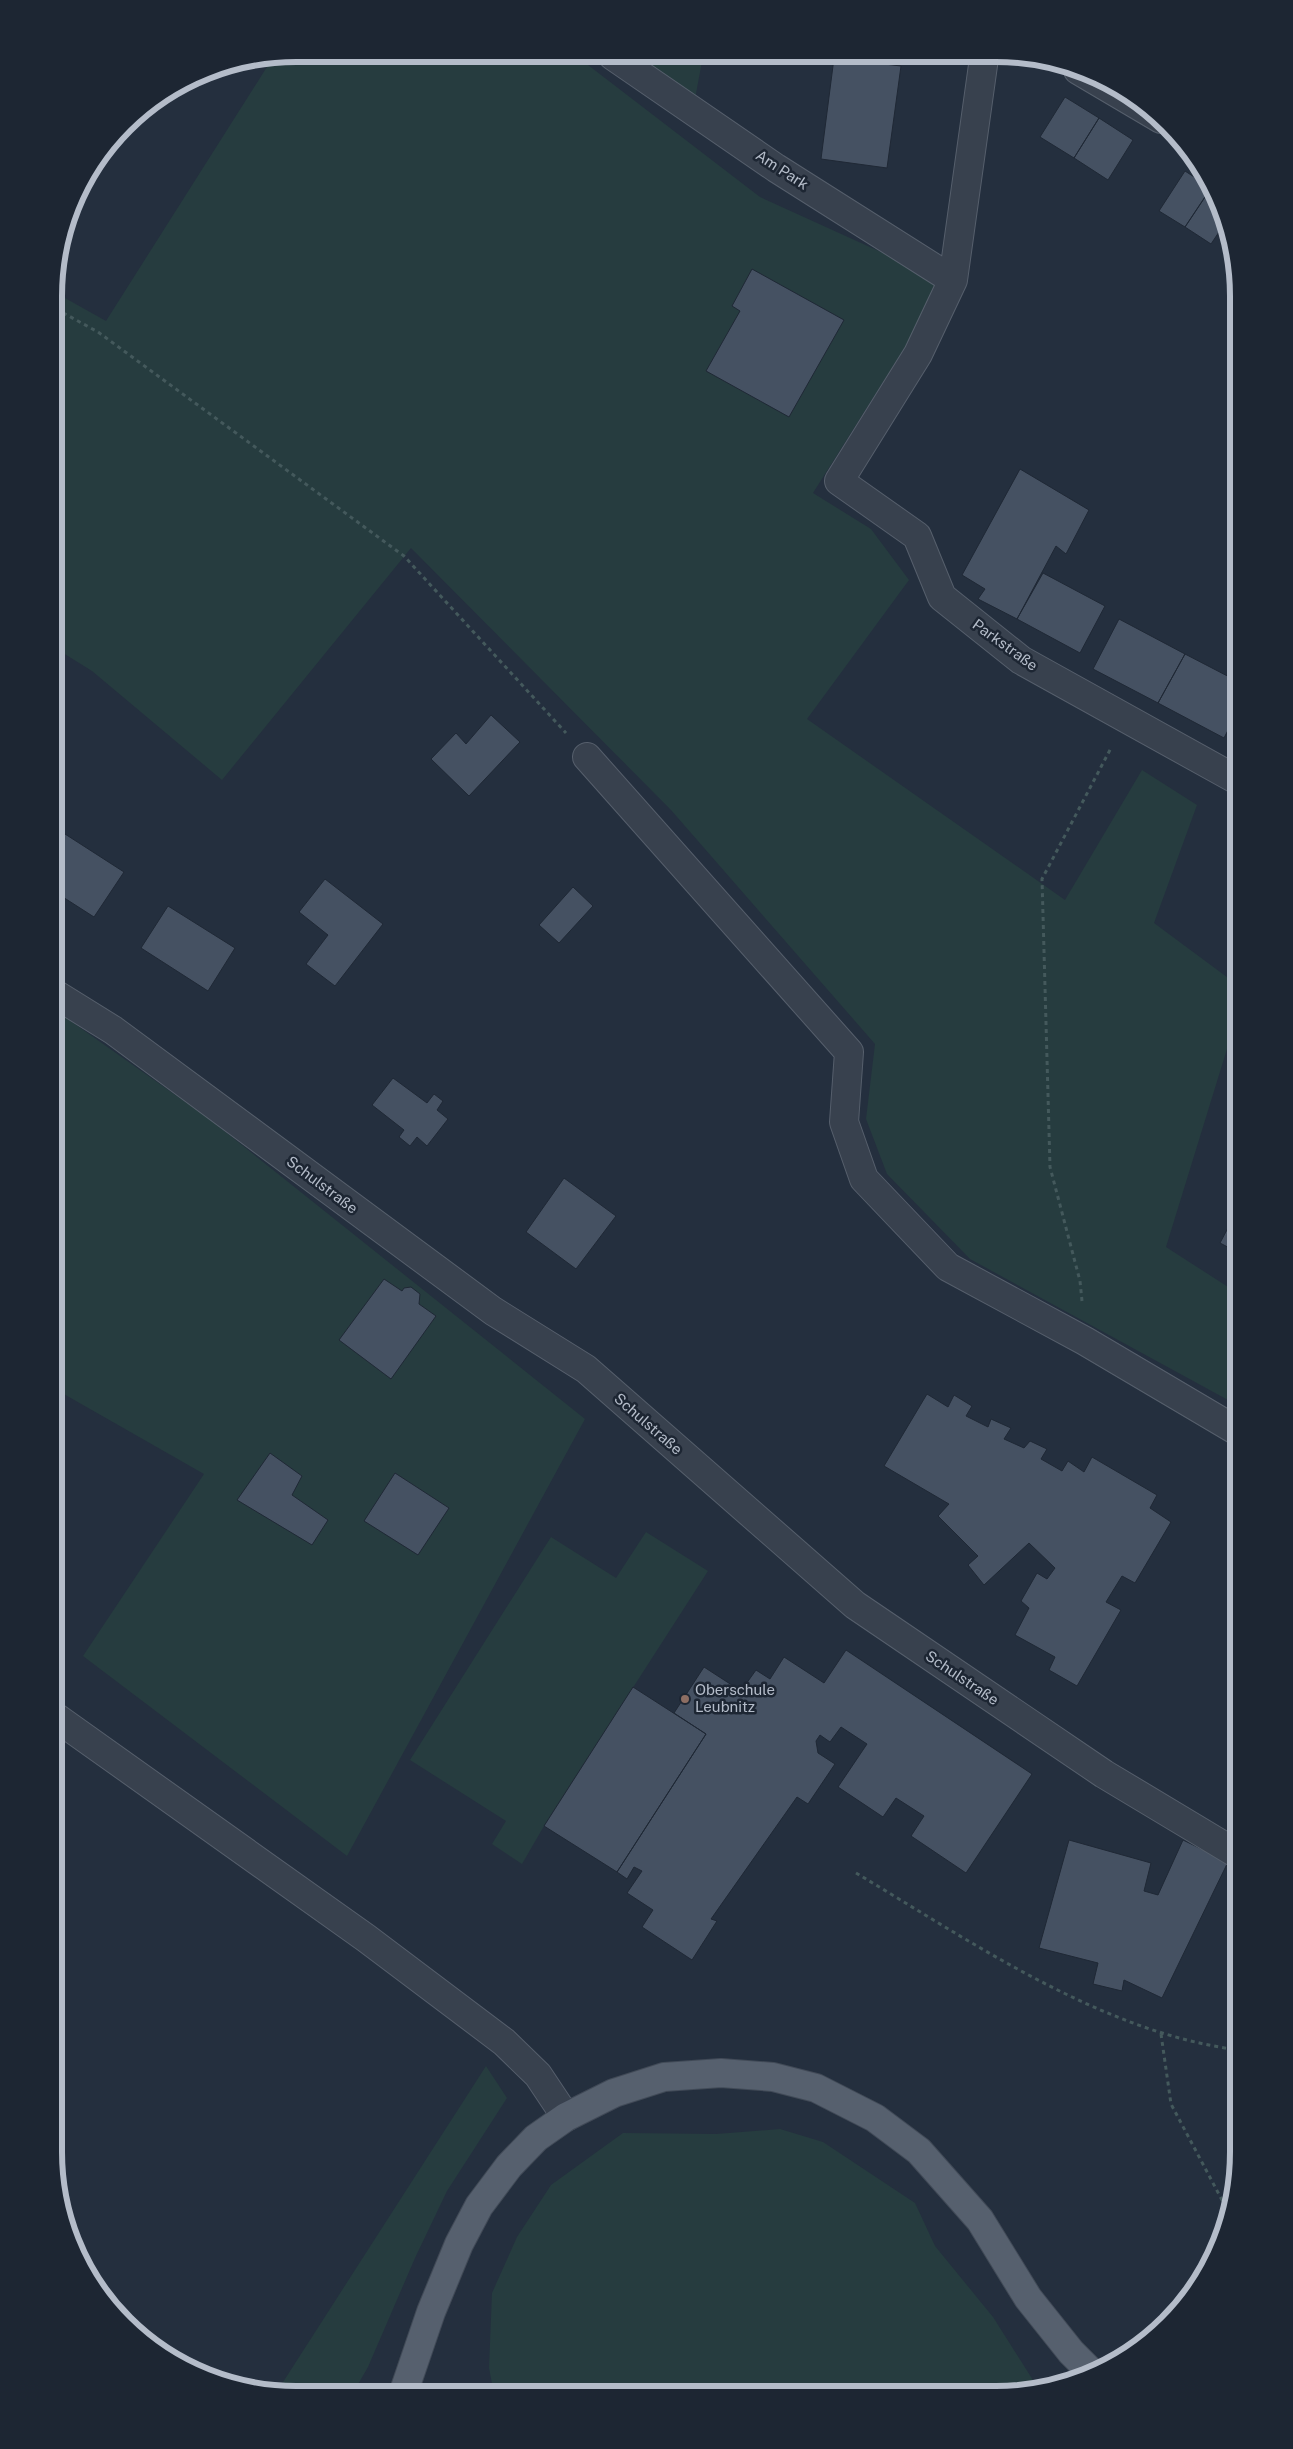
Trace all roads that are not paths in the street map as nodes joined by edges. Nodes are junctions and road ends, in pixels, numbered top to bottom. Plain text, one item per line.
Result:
1 (622, 62) edge
2 (983, 62) edge
3 (953, 280) junction
4 (587, 757) road end
5 (1230, 775) edge
6 (62, 998) edge
7 (1230, 1427) edge
8 (62, 1722) edge
9 (1230, 1850) edge
10 (566, 2117) junction
11 (1087, 2369) edge
12 (410, 2386) edge

1 - 3 street, Am Park
2 - 3 street
3 - 5 street, Parkstraße
4 - 7 street
6 - 9 street, Schulstraße
8 - 10 street
10 - 11 main road
10 - 12 main road

